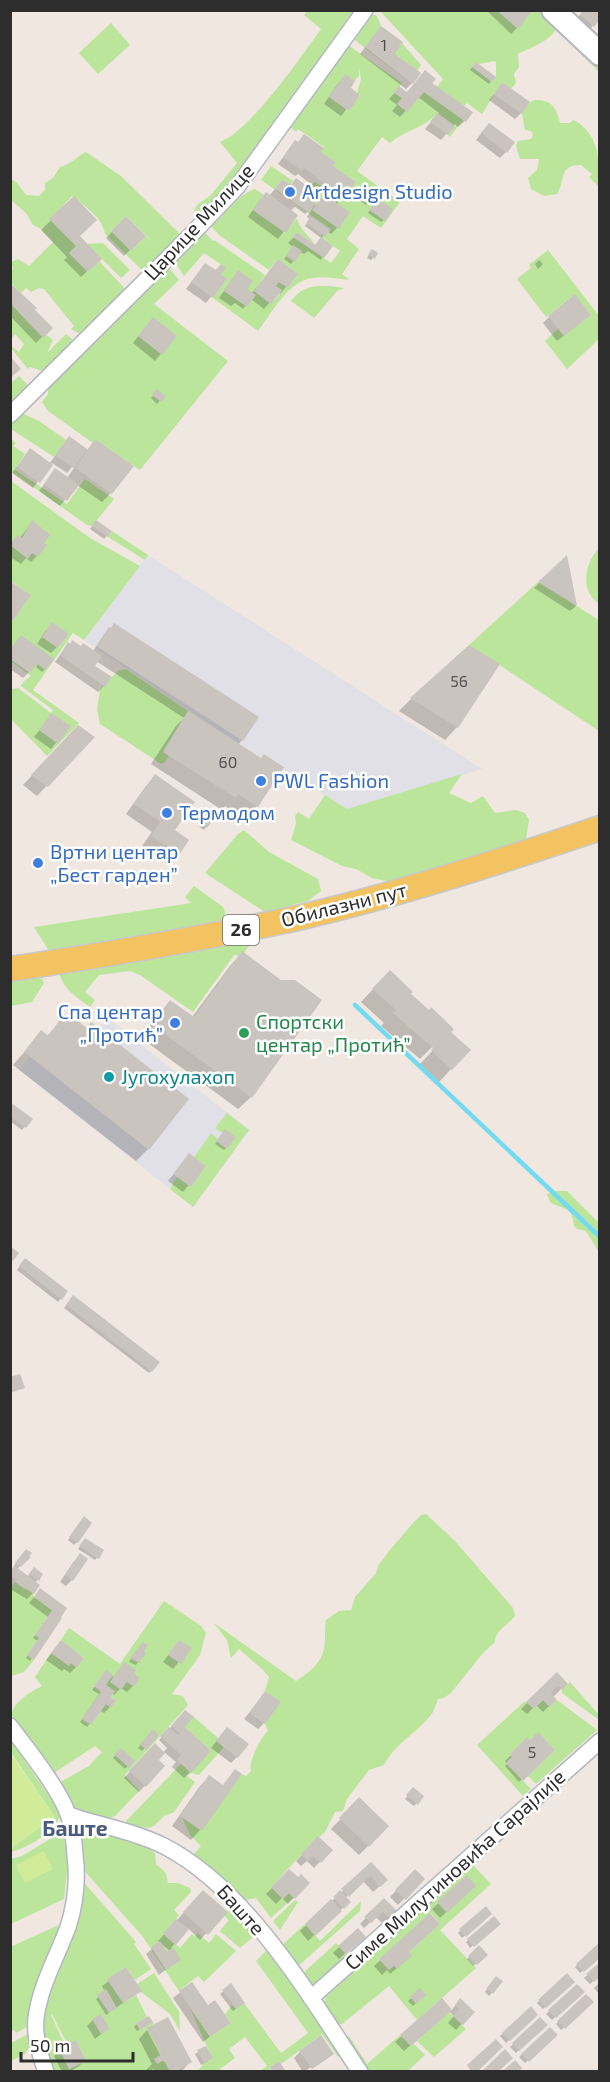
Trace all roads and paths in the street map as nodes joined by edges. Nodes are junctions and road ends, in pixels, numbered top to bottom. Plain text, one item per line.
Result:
1 (365, 10) edge
2 (553, 10) edge
3 (600, 54) edge
4 (10, 415) edge
5 (600, 828) edge
6 (10, 969) edge
7 (10, 1726) edge
8 (600, 1742) edge
9 (69, 1815) junction
10 (311, 1998) junction
11 (46, 2072) edge
12 (360, 2072) edge

1 - 4 street, Царице Милице
2 - 3 street
5 - 6 main road, Обилазни пут / 26
7 - 9 street
8 - 10 street, Симе Милутиновића Сарајлије
9 - 10 street, Баште
9 - 11 street
10 - 12 street, Баште

